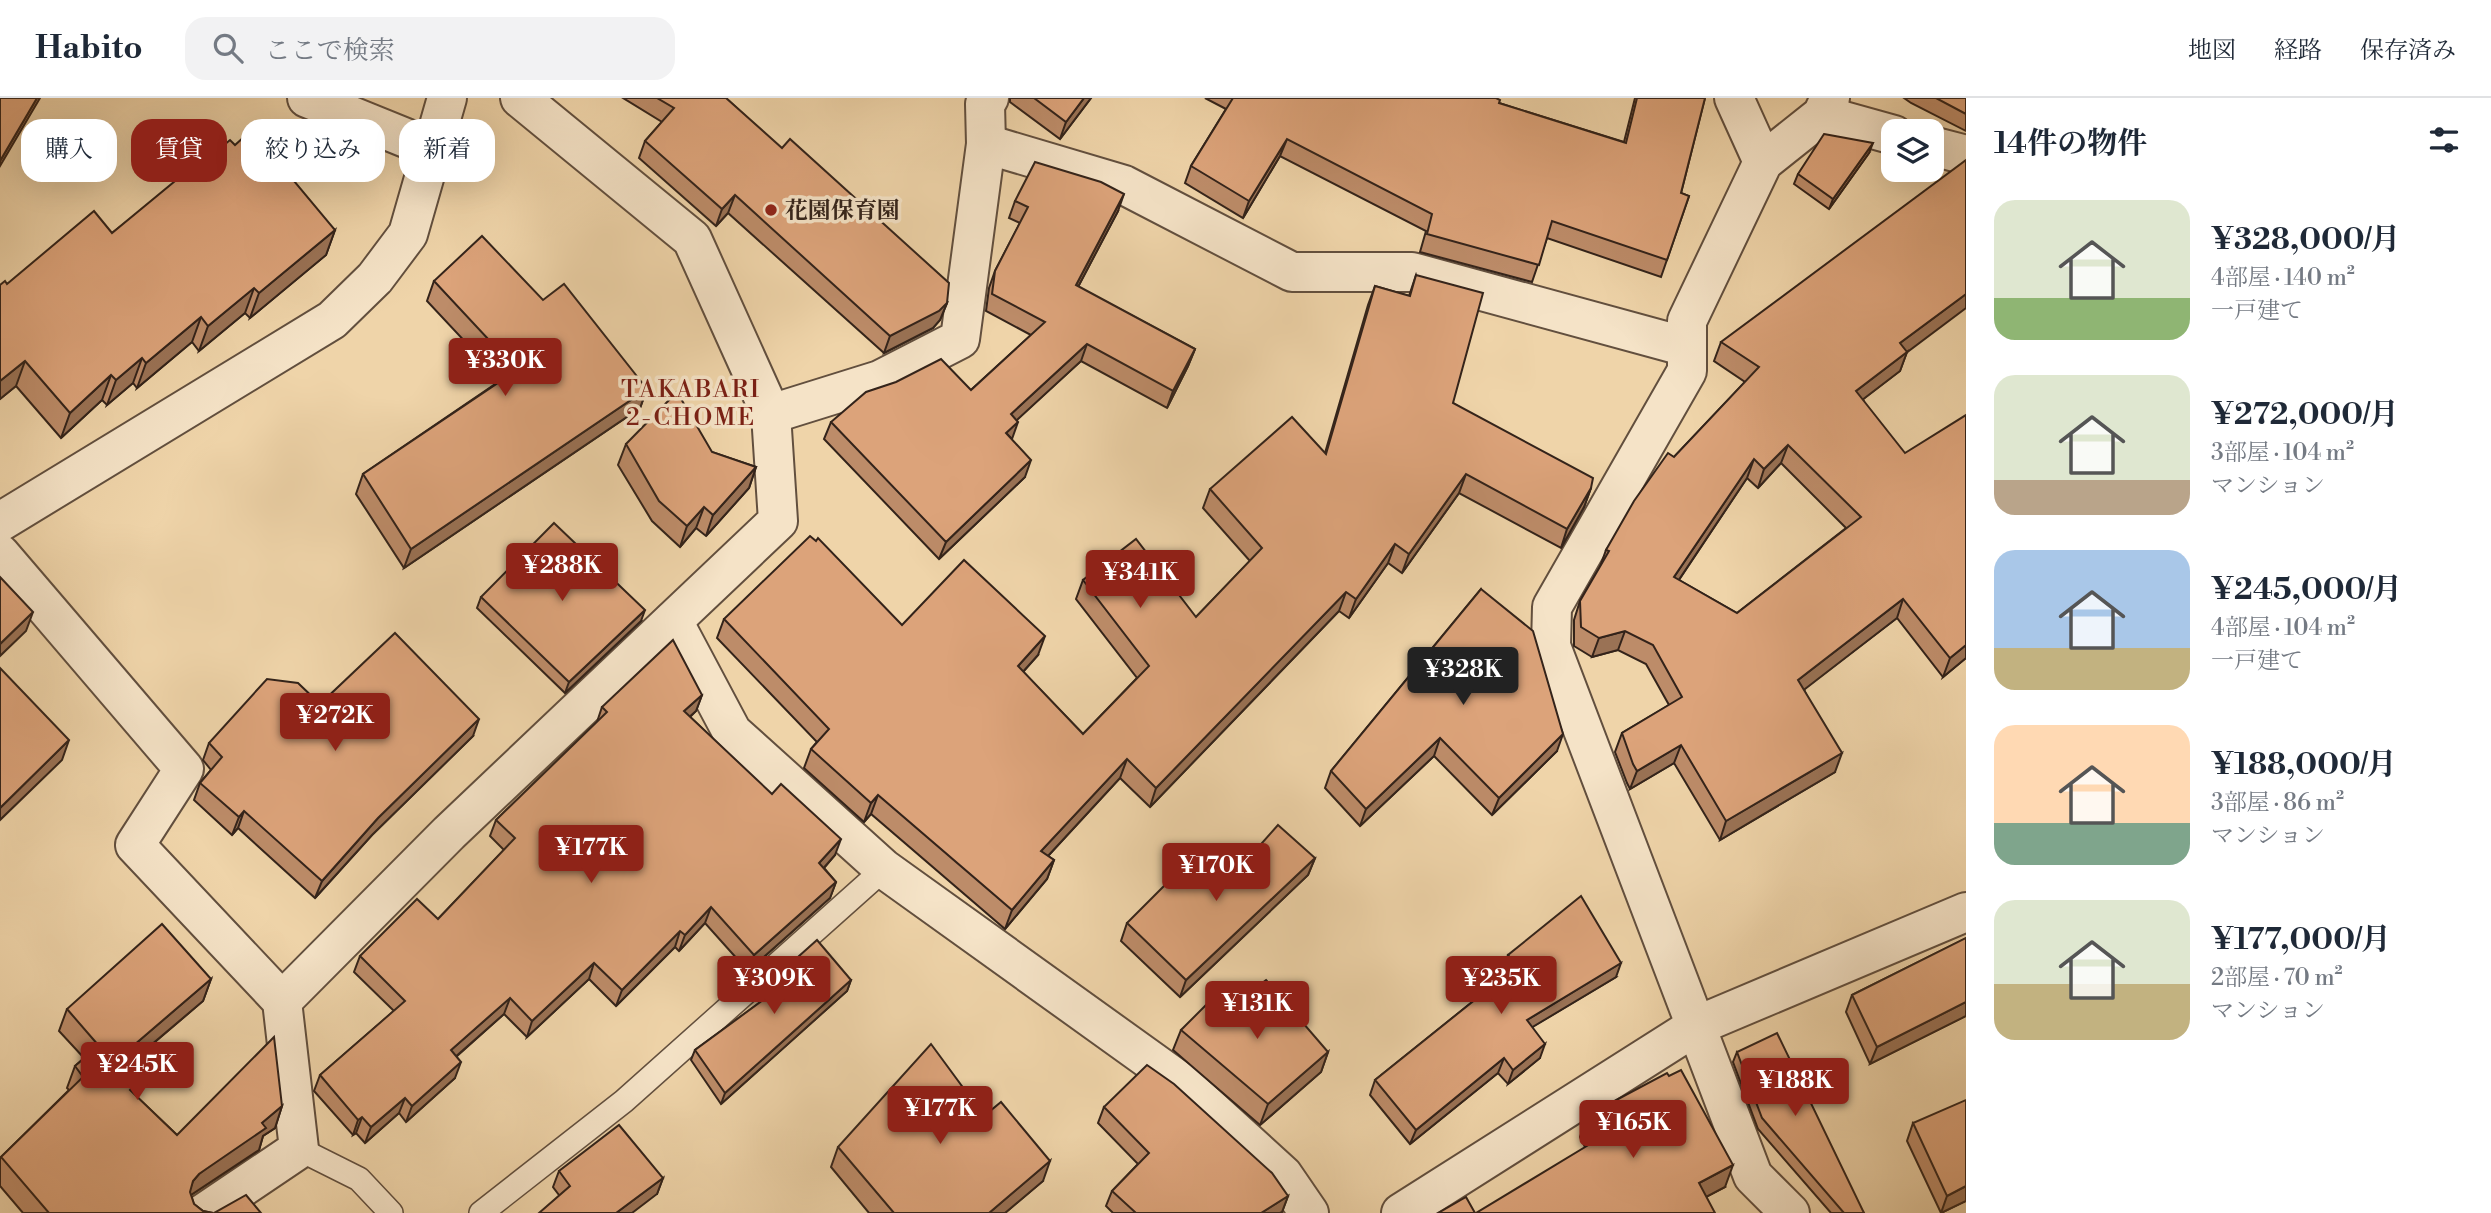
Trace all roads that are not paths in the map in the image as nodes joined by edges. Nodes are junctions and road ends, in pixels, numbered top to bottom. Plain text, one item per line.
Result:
1 (307, 98) edge
2 (447, 98) edge
3 (520, 98) edge
4 (989, 98) edge
5 (1734, 98) edge
6 (1826, 106) edge
7 (441, 119) edge
8 (1881, 129) edge
9 (399, 135) edge
10 (986, 144) junction
11 (1944, 149) edge
12 (1966, 155) edge
13 (1763, 162) junction
14 (423, 182) edge
15 (1687, 347) junction
16 (771, 414) junction
17 (0, 522) edge
18 (0, 554) edge
19 (673, 621) junction
20 (884, 869) junction
21 (1966, 912) edge
22 (282, 1001) junction
23 (1696, 1026) junction
24 (299, 1149) junction
25 (204, 1213) edge
26 (391, 1213) edge
27 (481, 1213) edge
28 (1309, 1213) edge
29 (1401, 1213) edge
30 (1790, 1213) edge

1 - 9 street
2 - 7 street
3 - 16 street
4 - 10 street
5 - 13 street
6 - 8 street
6 - 13 street
10 - 15 street
10 - 16 street
11 - 12 street
13 - 15 street
14 - 17 street
15 - 23 street
16 - 19 street
18 - 22 street
19 - 20 street
19 - 22 street
20 - 27 lane
20 - 28 street
21 - 23 street
22 - 24 street
23 - 29 street
23 - 30 street
24 - 25 street
24 - 26 lane

